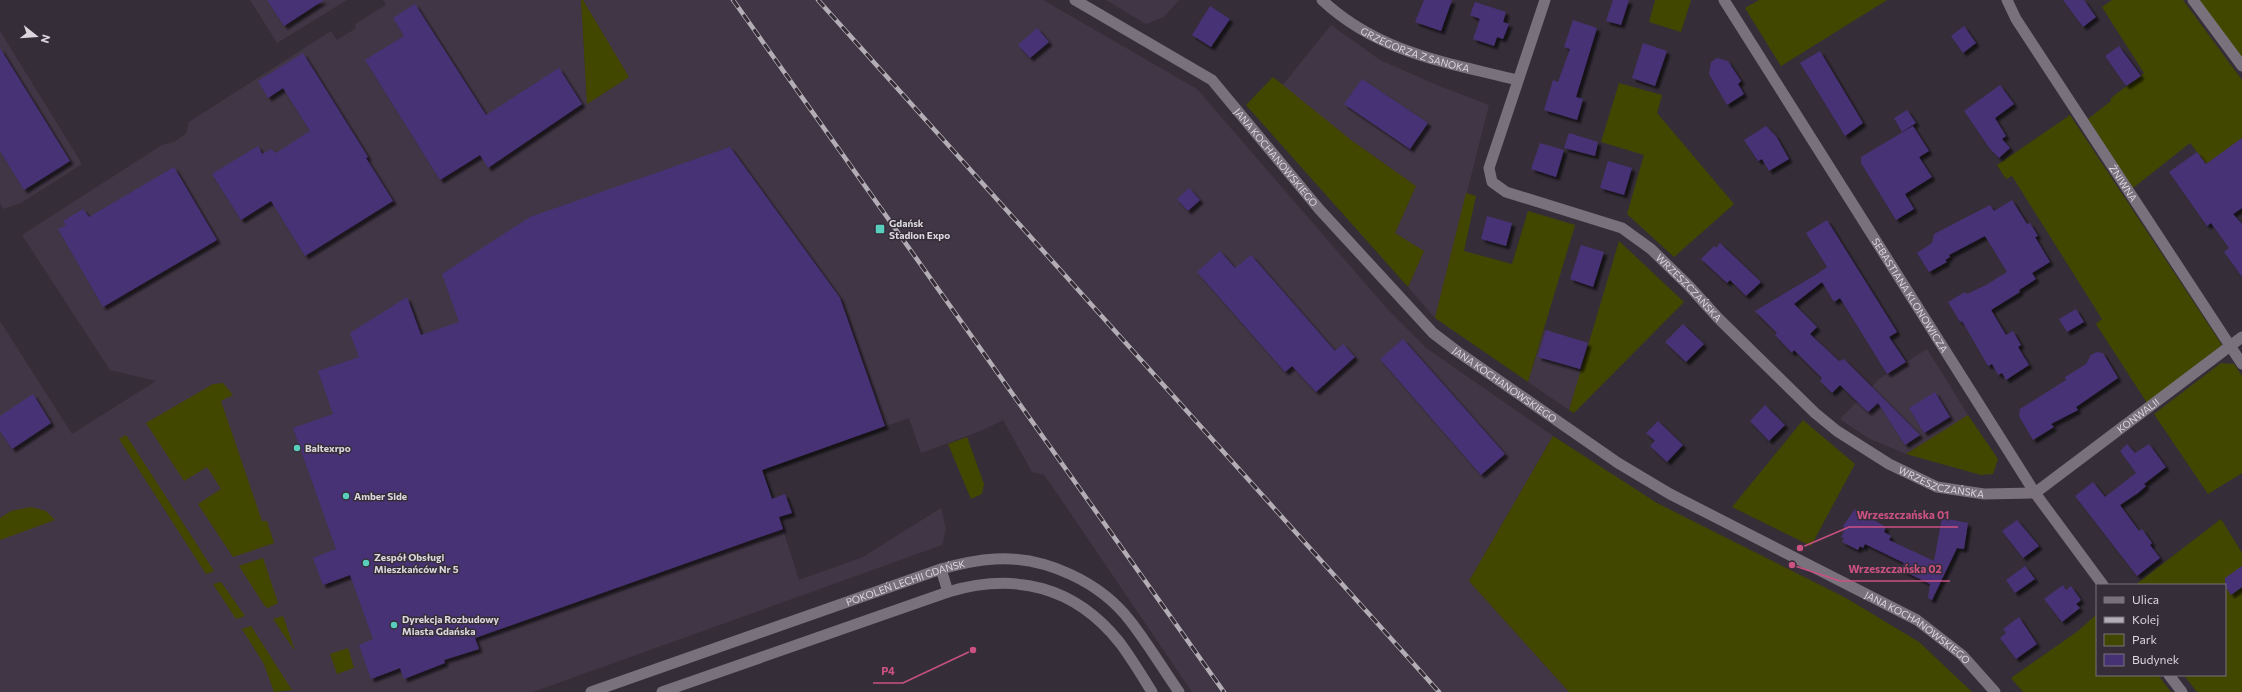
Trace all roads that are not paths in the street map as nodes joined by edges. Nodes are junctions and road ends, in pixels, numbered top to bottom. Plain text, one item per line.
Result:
1 (1074, 0) edge
2 (1322, 0) edge
3 (1545, 0) edge
4 (1724, 0) edge
5 (2008, 0) edge
6 (2193, 0) edge
7 (2242, 66) edge
8 (1517, 80) junction
9 (2242, 337) edge
10 (2230, 346) junction
11 (2242, 364) edge
12 (2035, 493) junction
13 (941, 569) junction
14 (2102, 584) edge
15 (948, 592) junction
16 (2171, 676) edge
17 (591, 692) edge
18 (662, 692) edge
19 (1152, 692) edge
20 (1179, 692) edge
21 (1996, 692) edge
22 (2182, 692) edge

1 - 21 street, JANA KOCHANOWSKIEGO
2 - 8 street, GRZEGORZA Z SANOKA
3 - 8 street, WRZESZCZAŃSKA
4 - 12 street, SEBASTIANA KLONOWICZA
5 - 10 street, ŻNIWNA
6 - 7 street
8 - 12 street, WRZESZCZAŃSKA
9 - 10 street, KONWALII
10 - 11 street, ŻNIWNA
10 - 12 street, KONWALII
12 - 14 street, SEBASTIANA KLONOWICZA
13 - 15 street
13 - 17 street, POKOLEŃ LECHII GDAŃSK
13 - 20 street, POKOLEŃ LECHII GDAŃSK
15 - 18 street
15 - 19 street
16 - 22 street

